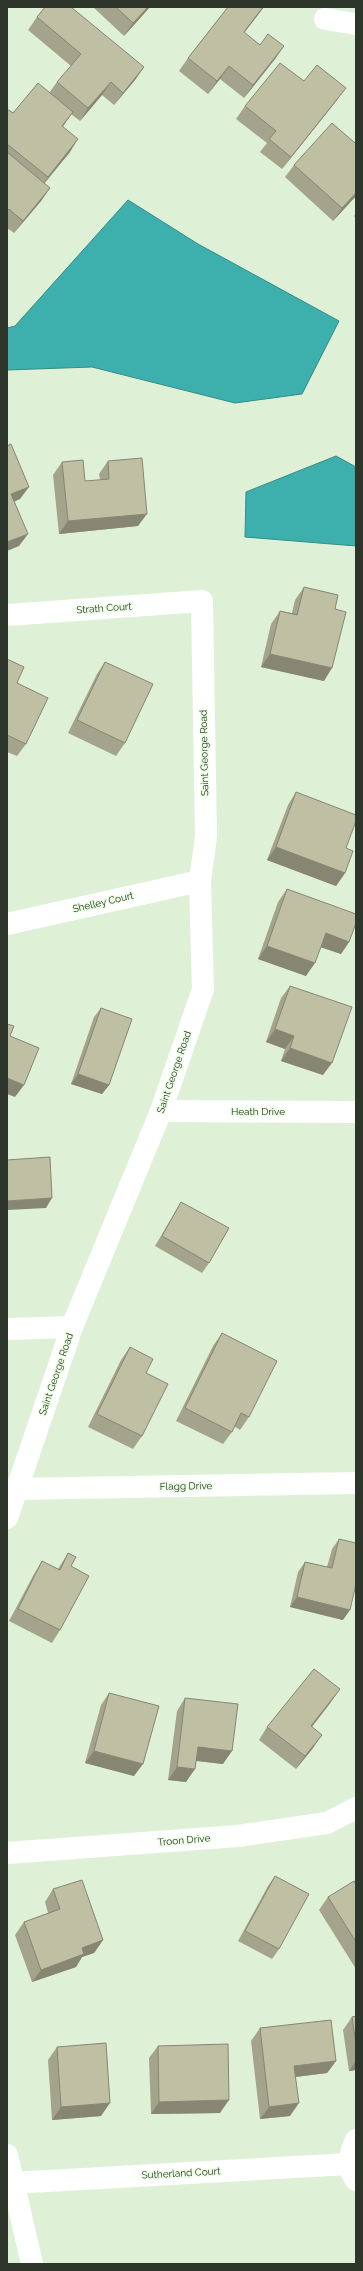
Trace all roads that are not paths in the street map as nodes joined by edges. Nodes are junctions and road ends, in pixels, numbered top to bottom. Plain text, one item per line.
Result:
1 (325, 18) dead end
2 (356, 24) edge
3 (202, 601) joint
4 (7, 615) edge
5 (200, 881) junction
6 (7, 924) edge
7 (160, 1111) junction
8 (356, 1112) edge
9 (72, 1327) junction
10 (7, 1329) edge
11 (356, 1483) edge
12 (16, 1489) junction
13 (7, 1518) edge
14 (356, 1808) edge
15 (7, 1853) edge
16 (356, 2140) edge
17 (7, 2155) edge
18 (353, 2172) edge
19 (12, 2183) junction
20 (32, 2264) edge

1 - 2 street
3 - 4 street, Strath Court
3 - 5 street, Saint George Road
5 - 6 street, Shelley Court
5 - 7 street, Saint George Road
7 - 8 street, Heath Drive
7 - 9 street, Saint George Road
9 - 10 street
9 - 12 street, Saint George Road
11 - 12 street, Flagg Drive
12 - 13 street, Saint George Road
14 - 15 street, Troon Drive
16 - 18 street, Sutherland Court
17 - 19 street
18 - 19 street, Sutherland Court
19 - 20 street

